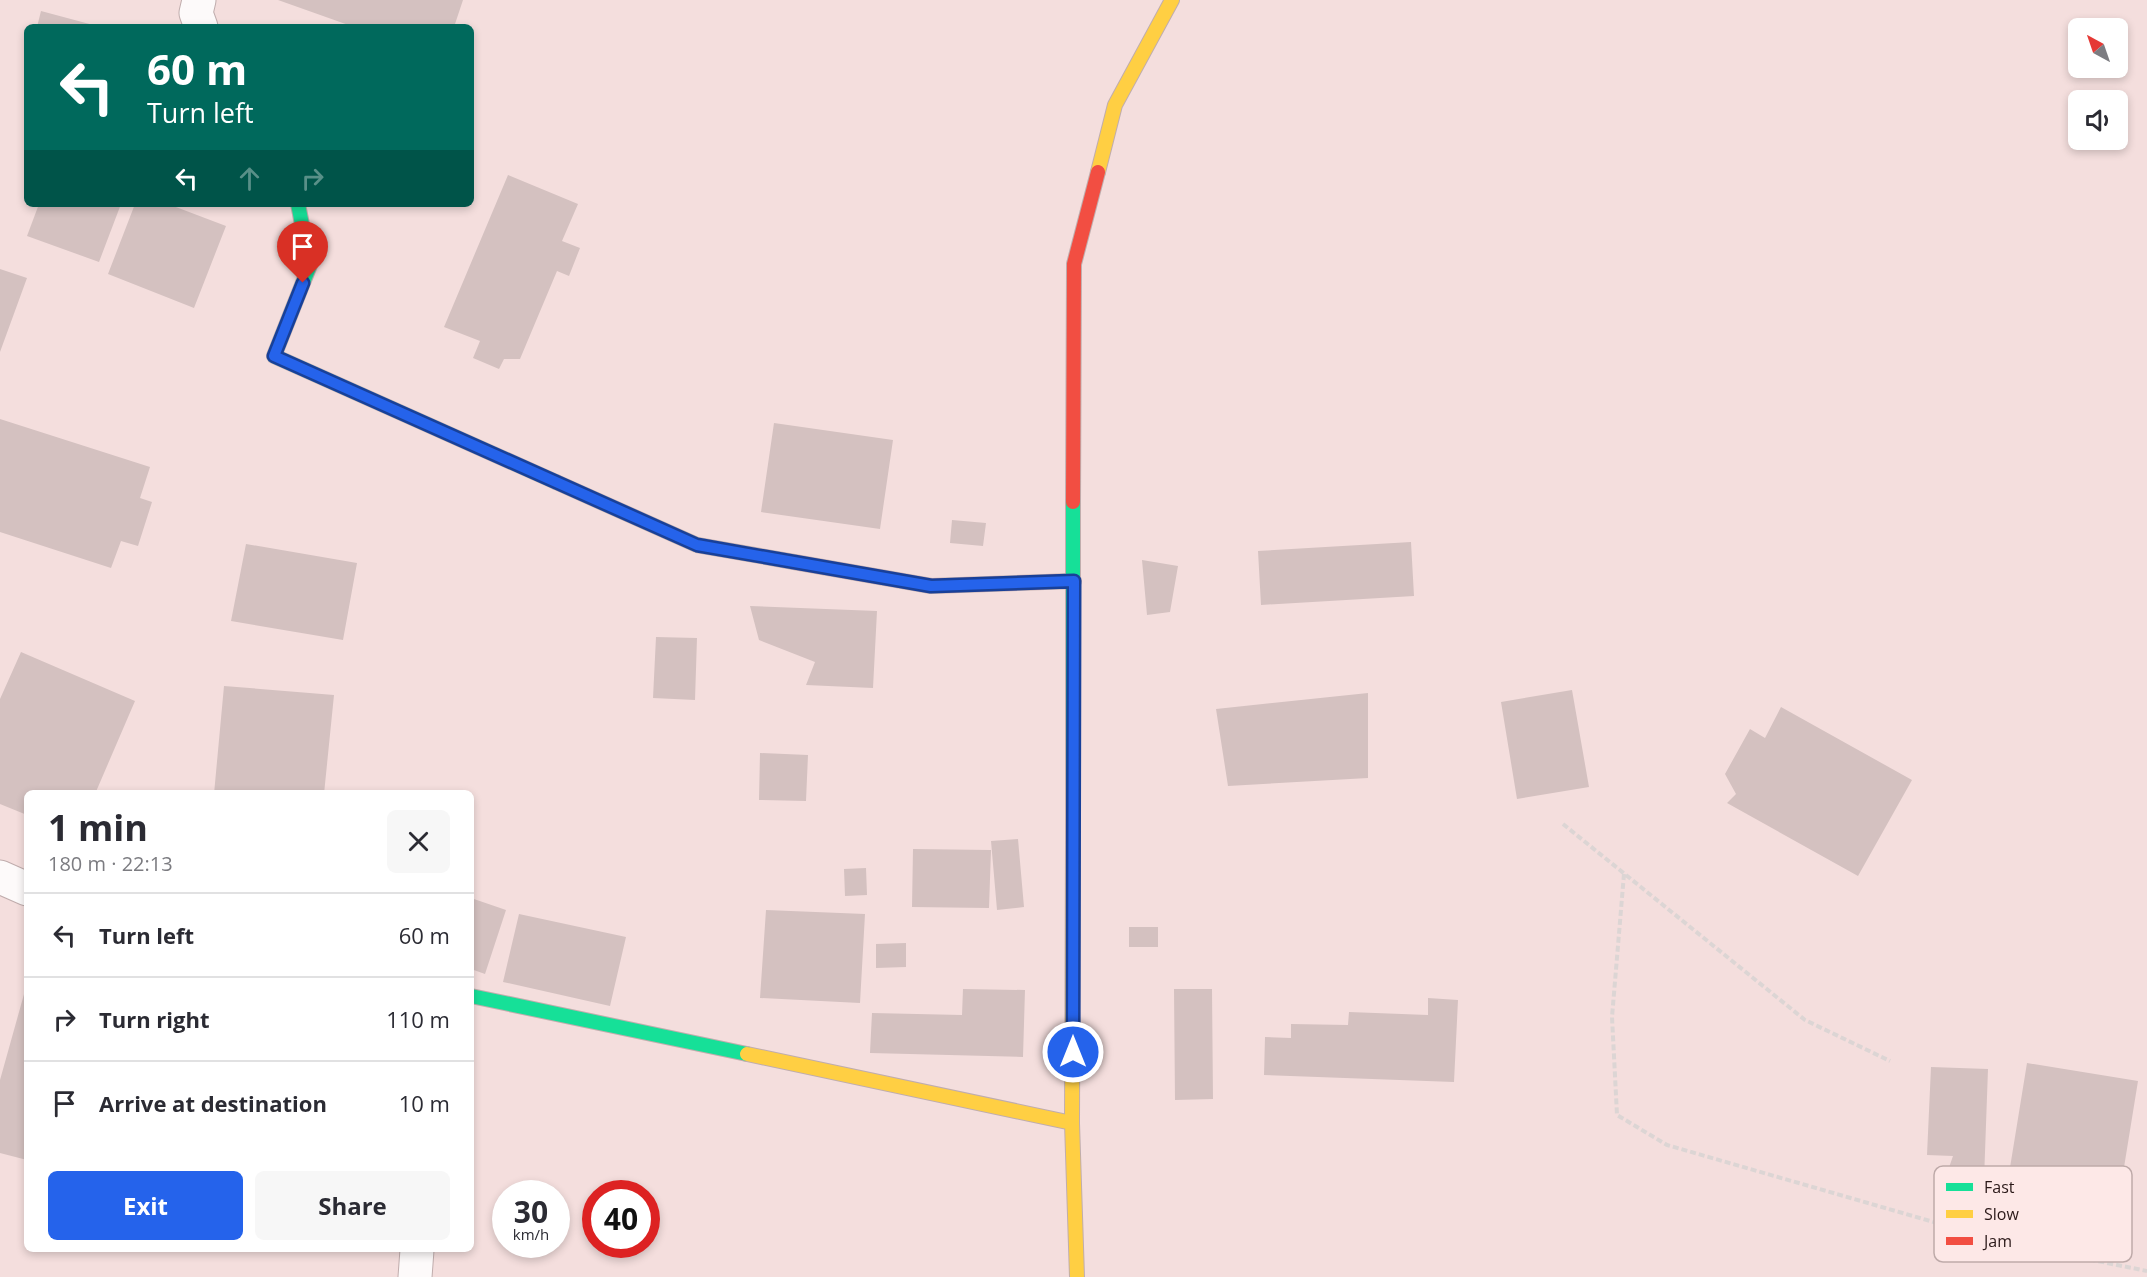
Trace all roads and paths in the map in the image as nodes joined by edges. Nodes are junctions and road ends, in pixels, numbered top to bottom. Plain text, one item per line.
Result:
1 (199, 0) edge
2 (1172, 0) edge
3 (200, 24) edge
4 (299, 207) edge
5 (1074, 581) junction
6 (1563, 824) dead end
7 (1624, 874) junction
8 (0, 877) edge
9 (24, 888) edge
10 (474, 997) edge
11 (1890, 1060) dead end
12 (1072, 1123) junction
13 (1934, 1222) edge
14 (417, 1252) edge
15 (2102, 1262) edge
16 (2147, 1271) edge
17 (415, 1277) edge
18 (1077, 1277) edge

1 - 3 street
2 - 5 street
4 - 5 street
5 - 12 street
6 - 7 path
7 - 11 path
7 - 13 path
8 - 9 street
10 - 12 street
12 - 18 street
14 - 17 street
15 - 16 path

